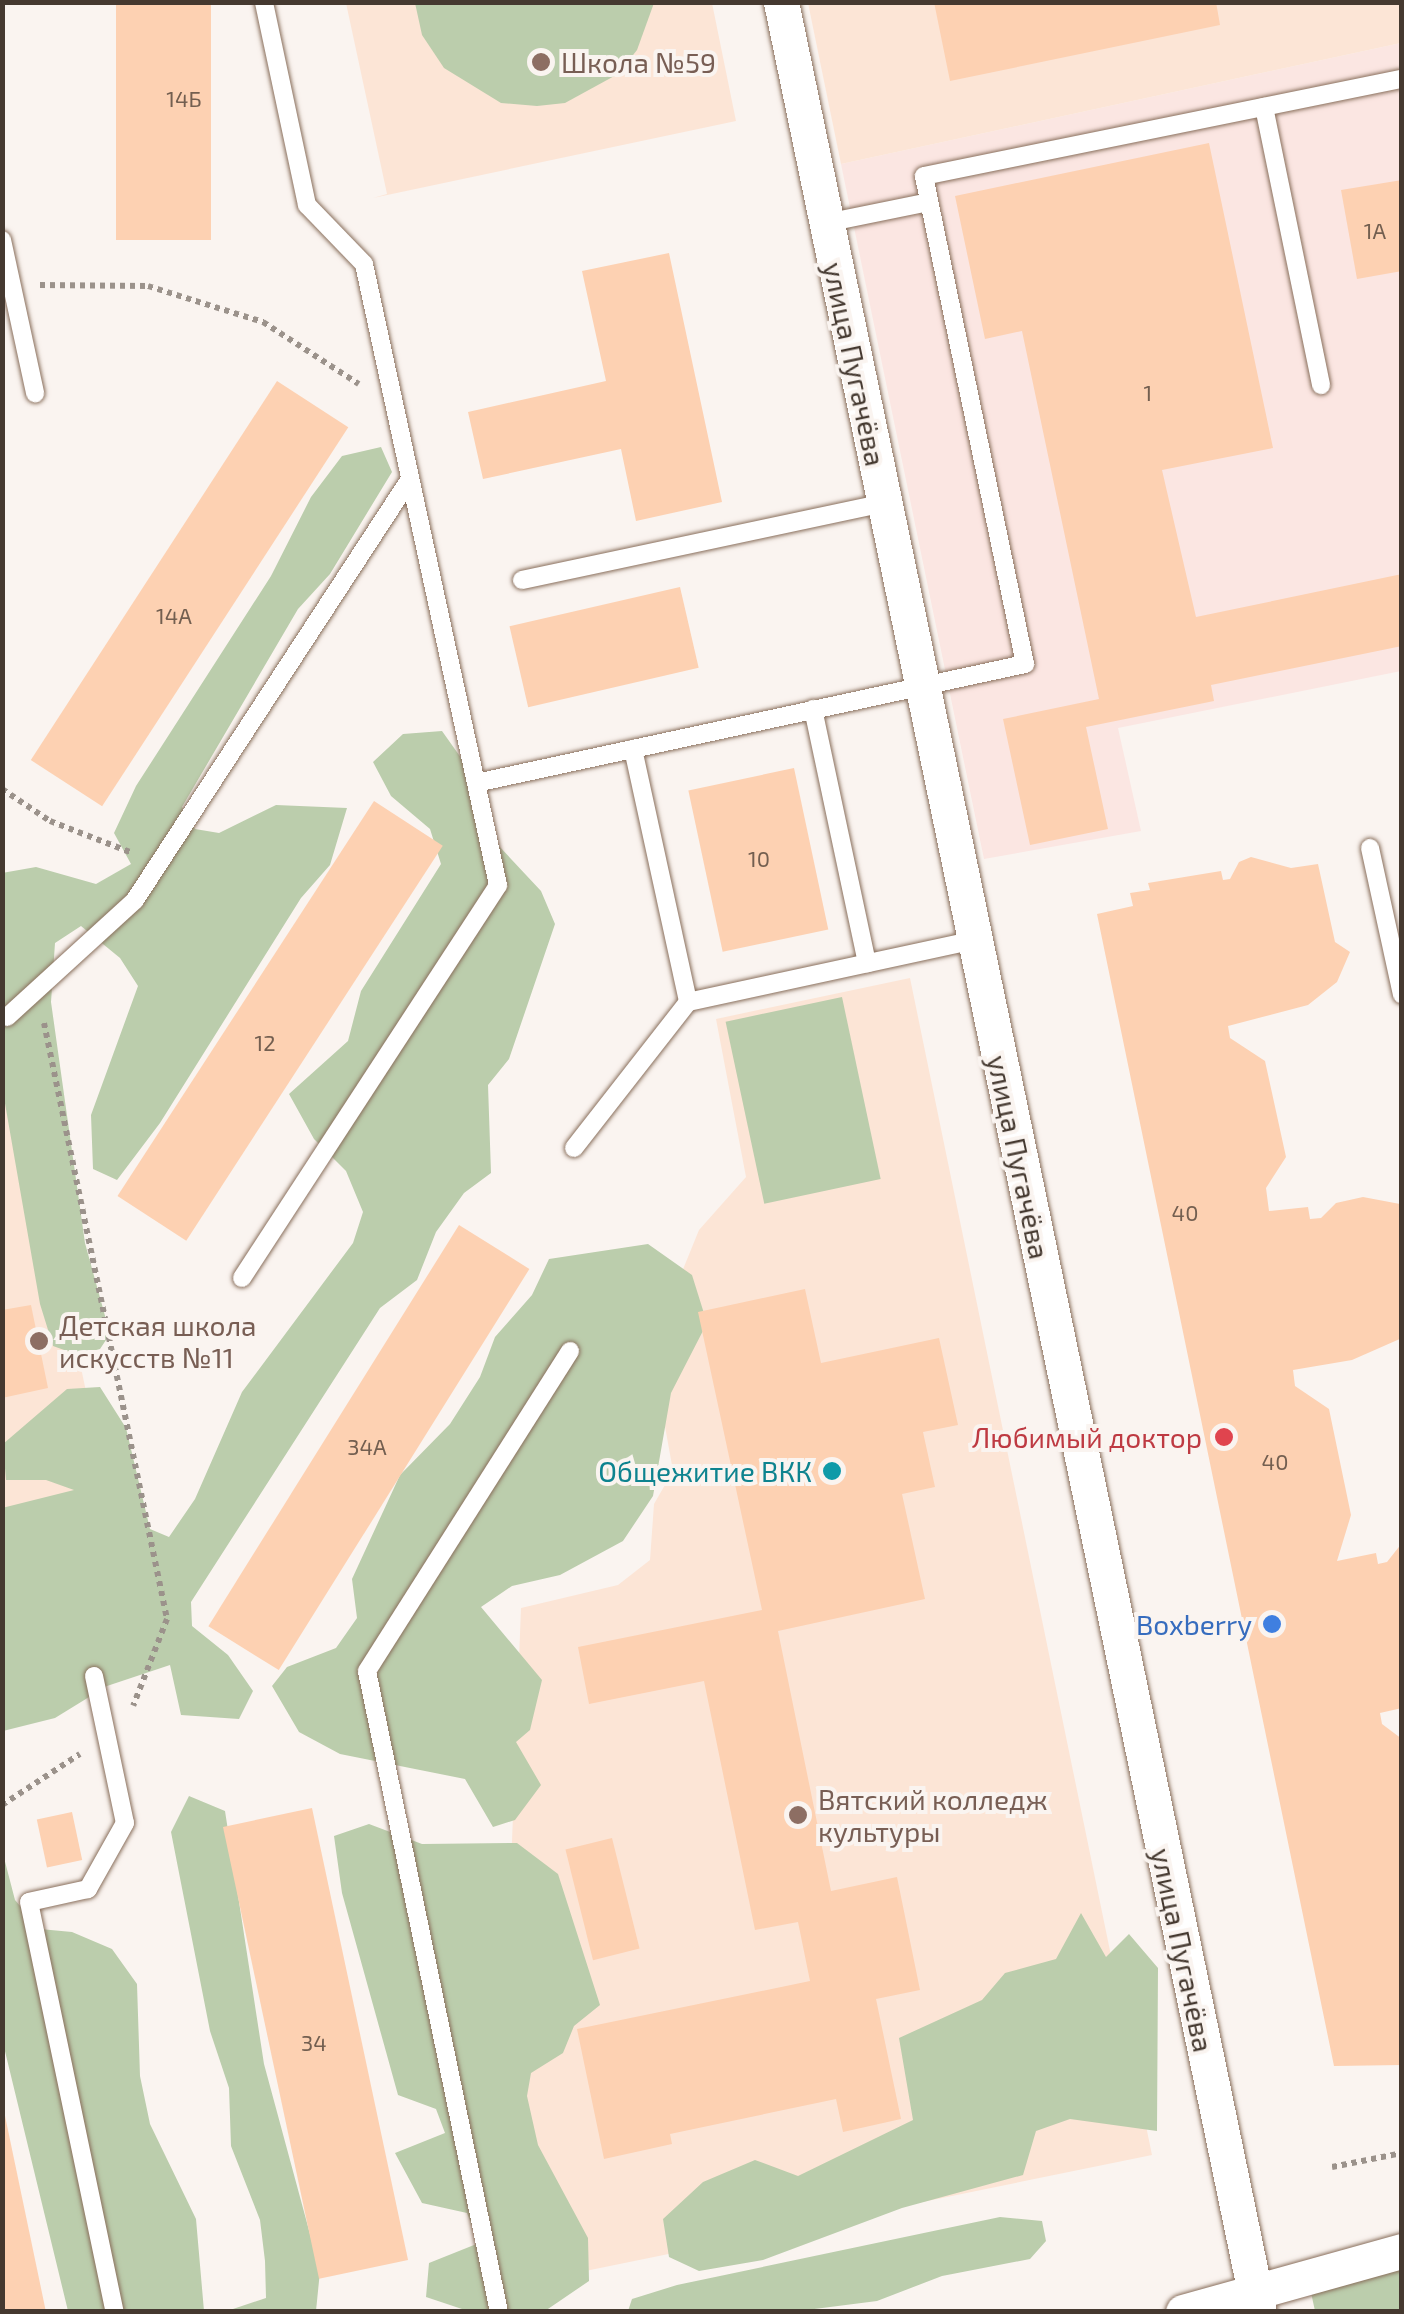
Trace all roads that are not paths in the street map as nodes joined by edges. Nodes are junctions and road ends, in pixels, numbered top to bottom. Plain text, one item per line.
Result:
1 (264, 2) edge
2 (780, 2) edge
3 (1402, 79) edge
4 (1264, 107) junction
5 (929, 202) junction
6 (826, 223) junction
7 (2, 240) edge
8 (1321, 384) dead end
9 (35, 393) dead end
10 (410, 480) junction
11 (884, 502) junction
12 (522, 580) dead end
13 (922, 686) junction
14 (813, 710) junction
15 (633, 748) junction
16 (476, 783) junction
17 (1370, 848) dead end
18 (974, 940) junction
19 (867, 963) junction
20 (1402, 995) edge
21 (688, 1002) junction
22 (7, 1017) dead end
23 (574, 1148) dead end
24 (242, 1278) dead end
25 (570, 1352) dead end
26 (94, 1676) dead end
27 (1402, 2251) edge
28 (1257, 2300) edge
29 (115, 2312) edge
30 (499, 2312) edge
31 (1183, 2312) edge

1 - 10 lane
2 - 6 street, улица Пугачёва
3 - 4 lane
4 - 5 lane
4 - 8 lane
5 - 6 lane
5 - 13 lane
6 - 11 street, улица Пугачёва
7 - 9 lane
10 - 16 lane
10 - 22 lane
11 - 12 lane
11 - 13 street, улица Пугачёва
13 - 14 lane
13 - 18 street, улица Пугачёва
14 - 15 lane
14 - 19 lane
15 - 16 lane
15 - 21 lane
16 - 24 lane
17 - 20 lane
18 - 19 lane
18 - 28 street, улица Пугачёва
19 - 21 lane
21 - 23 lane
25 - 30 lane
26 - 29 lane
27 - 28 street
28 - 31 street

